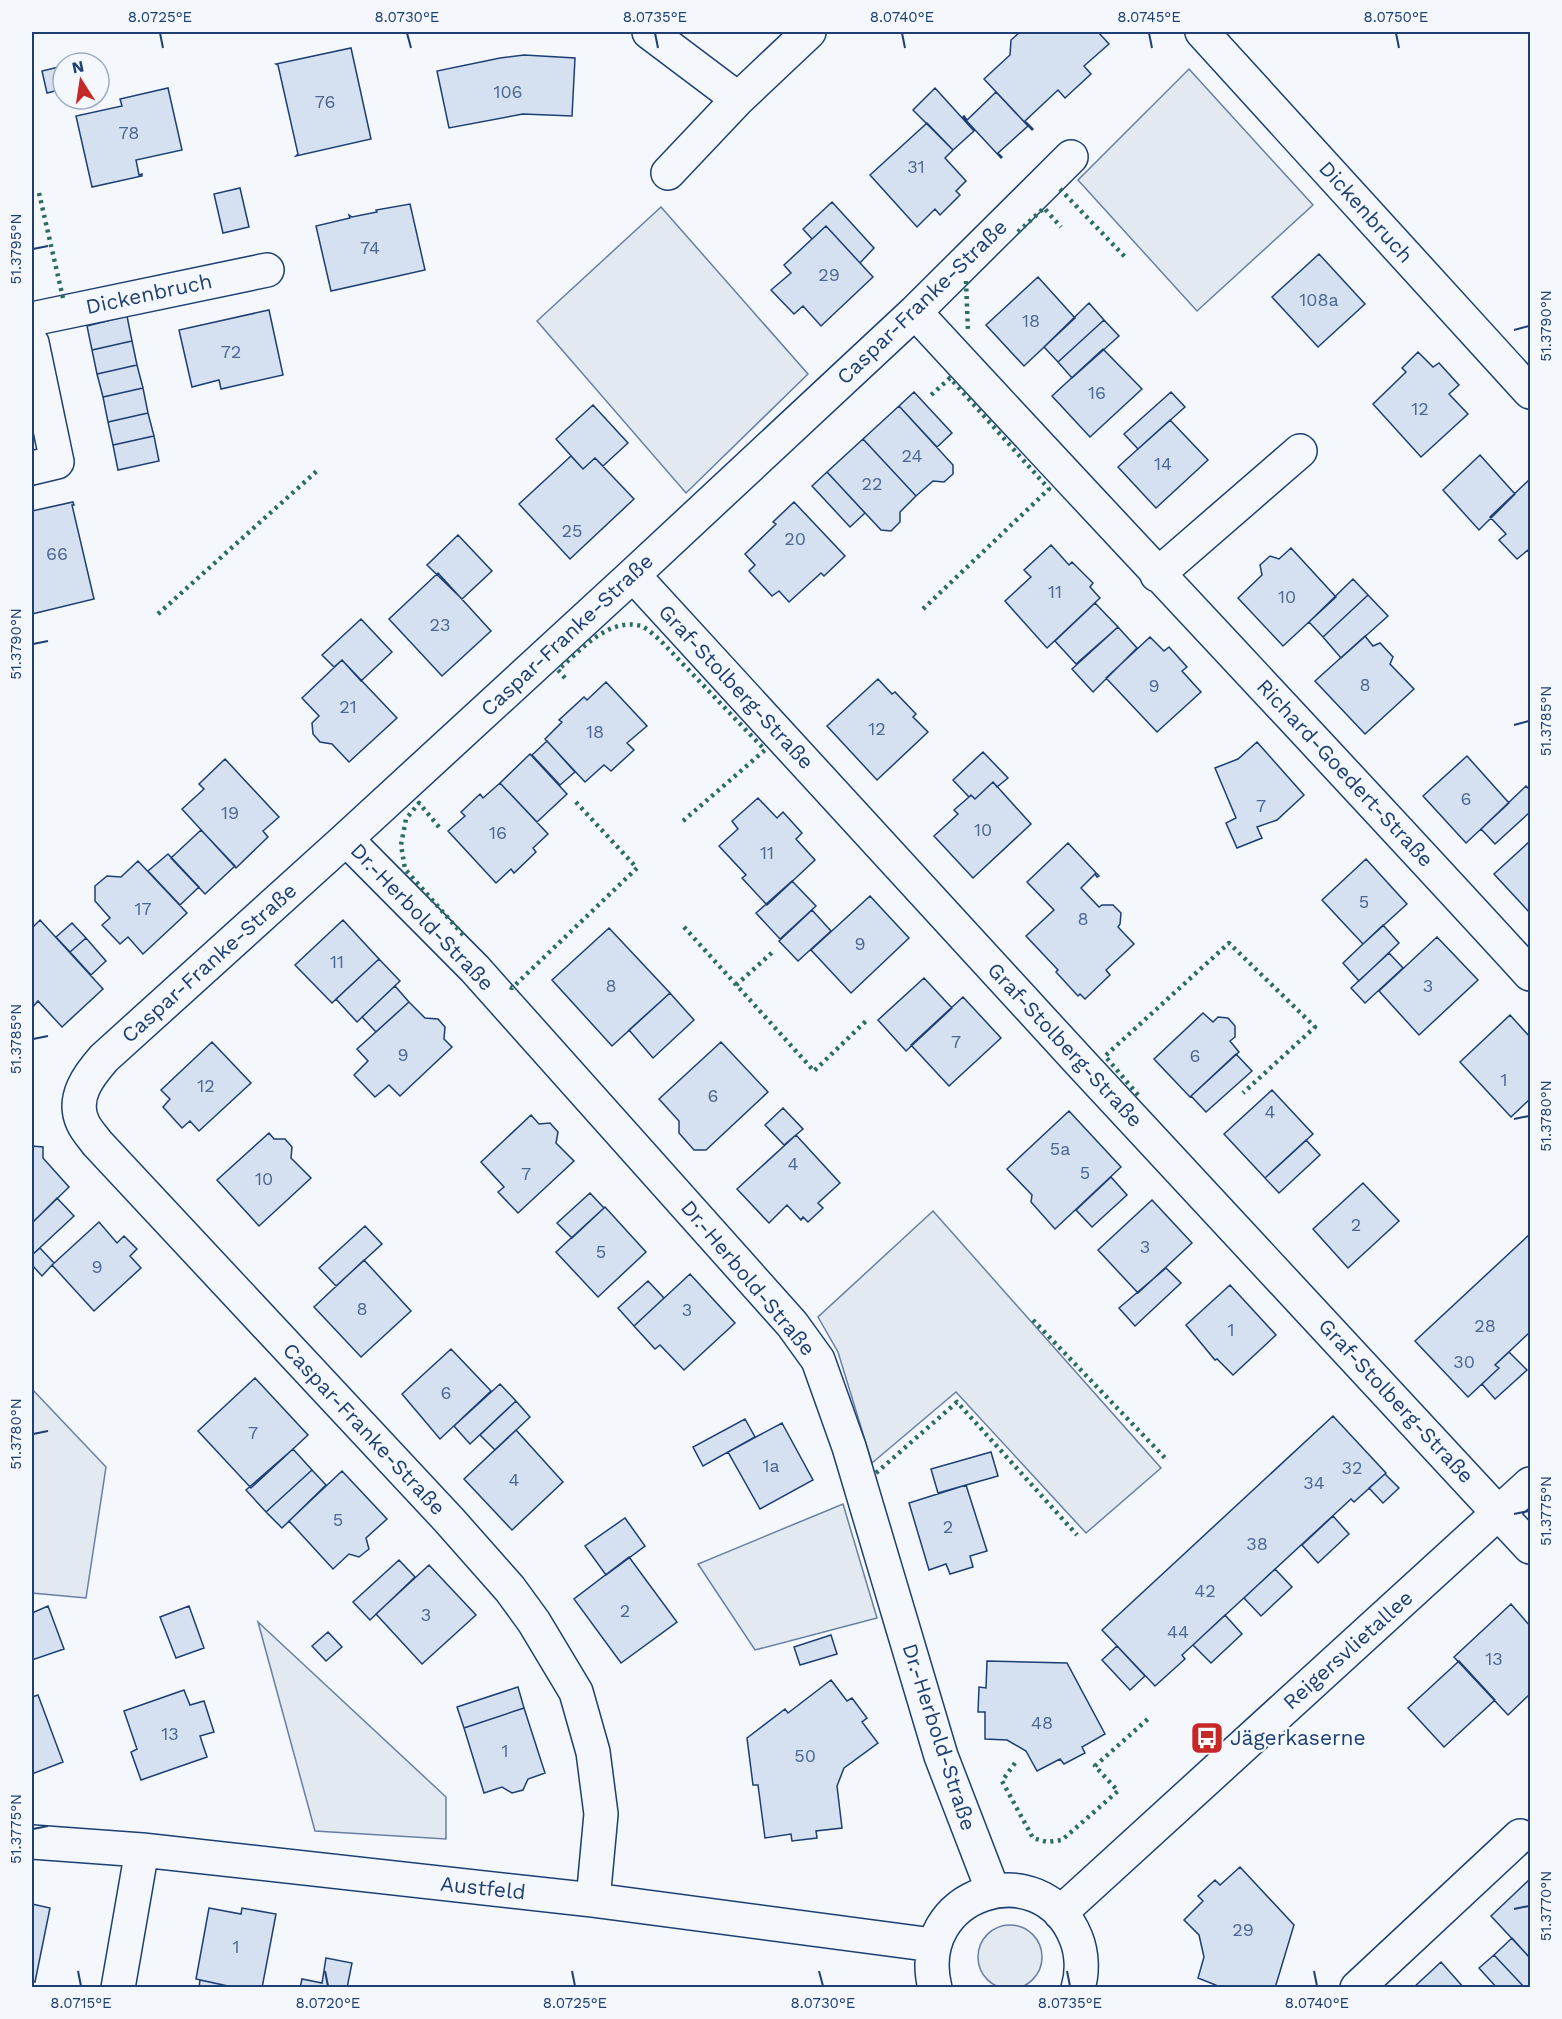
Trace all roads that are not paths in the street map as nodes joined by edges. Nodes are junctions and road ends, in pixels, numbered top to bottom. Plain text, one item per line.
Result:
1 (649, 32) edge
2 (809, 32) edge
3 (1202, 32) edge
4 (738, 99) junction
5 (1071, 157) dead end
6 (668, 173) dead end
7 (267, 270) dead end
8 (915, 312) junction
9 (32, 319) edge
10 (32, 343) edge
11 (1530, 392) edge
12 (1300, 451) dead end
13 (32, 468) edge
14 (633, 574) junction
15 (1157, 574) junction
16 (345, 839) junction
17 (1530, 974) edge
18 (1530, 1484) edge
19 (1500, 1513) junction
20 (1530, 1547) edge
21 (1520, 1836) dead end
22 (32, 1842) edge
23 (142, 1850) junction
24 (993, 1891) junction
25 (593, 1900) junction
26 (1060, 1913) junction
27 (933, 1945) junction
28 (118, 1988) edge
29 (935, 1988) edge
30 (1078, 1988) edge
31 (1357, 1988) edge

1 - 4 street
2 - 4 street
3 - 11 street, Dickenbruch
4 - 6 street
5 - 8 street, Caspar-Franke-Straße
7 - 9 street, Dickenbruch
8 - 14 street, Caspar-Franke-Straße
8 - 15 street, Richard-Goedert-Straße
10 - 13 street
12 - 15 street
14 - 16 street, Caspar-Franke-Straße
14 - 19 street, Graf-Stolberg-Straße
15 - 17 street, Richard-Goedert-Straße
16 - 24 street, Dr.-Herbold-Straße
16 - 25 street, Caspar-Franke-Straße
18 - 19 street, Reigersvlietallee
19 - 20 street, Graf-Stolberg-Straße
19 - 26 street, Reigersvlietallee
21 - 31 street
22 - 23 street, Austfeld
23 - 25 street, Austfeld
23 - 28 street
24 - 26 street
24 - 27 street
25 - 27 street, Austfeld
26 - 30 street
27 - 29 street

